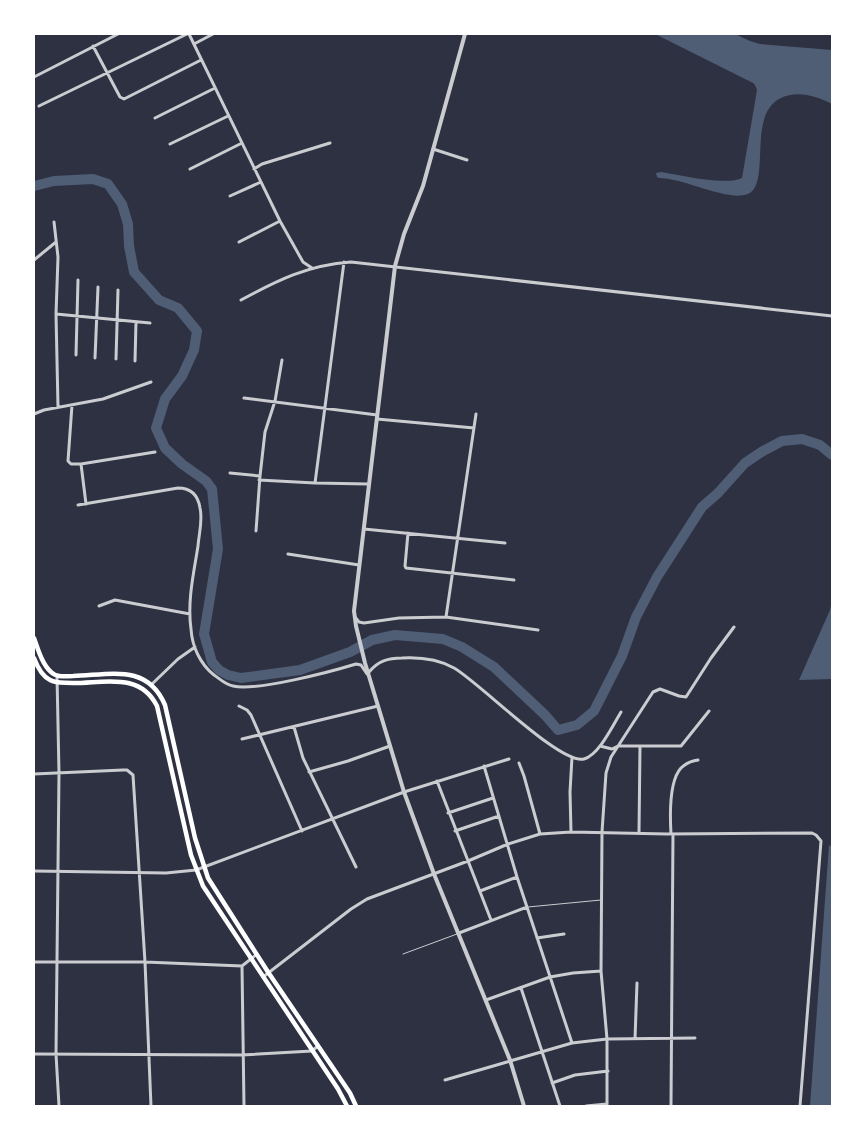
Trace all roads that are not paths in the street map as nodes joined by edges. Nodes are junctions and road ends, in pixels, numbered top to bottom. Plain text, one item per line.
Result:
1 (118, 34) edge
2 (188, 34) edge
3 (213, 34) edge
4 (465, 34) edge
5 (194, 44) junction
6 (93, 46) junction
7 (201, 60) junction
8 (106, 73) junction
9 (34, 76) edge
10 (215, 88) junction
11 (39, 106) dead end
12 (228, 116) junction
13 (156, 118) dead end
14 (242, 143) junction
15 (330, 143) dead end
16 (170, 144) dead end
17 (433, 149) junction
18 (467, 160) dead end
19 (254, 168) junction
20 (190, 169) dead end
21 (261, 182) junction
22 (230, 196) dead end
23 (280, 221) junction
24 (54, 222) dead end
25 (56, 242) junction
26 (239, 242) dead end
27 (34, 260) edge
28 (344, 262) junction
29 (395, 266) junction
30 (312, 268) junction
31 (78, 280) dead end
32 (98, 287) dead end
33 (118, 290) dead end
34 (241, 300) dead end
35 (56, 314) junction
36 (77, 316) junction
37 (832, 316) edge
38 (97, 318) junction
39 (117, 320) junction
40 (136, 322) junction
41 (150, 323) dead end
42 (76, 355) dead end
43 (96, 358) dead end
44 (116, 359) dead end
45 (135, 360) dead end
46 (282, 360) dead end
47 (151, 382) dead end
48 (244, 398) dead end
49 (275, 401) junction
50 (72, 405) junction
51 (58, 407) junction
52 (325, 409) junction
53 (34, 414) edge
54 (476, 414) dead end
55 (377, 417) junction
56 (474, 428) junction
57 (155, 452) dead end
58 (81, 464) junction
59 (230, 473) dead end
60 (259, 478) junction
61 (315, 484) junction
62 (368, 484) junction
63 (86, 504) junction
64 (78, 505) dead end
65 (364, 529) junction
66 (256, 531) dead end
67 (408, 533) junction
68 (457, 538) junction
69 (505, 543) dead end
70 (288, 554) dead end
71 (359, 565) junction
72 (452, 574) junction
73 (514, 580) dead end
74 (100, 606) dead end
75 (190, 614) junction
76 (354, 615) junction
77 (446, 617) junction
78 (734, 627) dead end
79 (538, 630) dead end
80 (34, 638) edge
81 (195, 647) junction
82 (43, 660) junction
83 (35, 661) edge
84 (368, 672) junction
85 (57, 676) junction
86 (370, 679) junction
87 (56, 682) junction
88 (152, 684) junction
89 (239, 706) dead end
90 (378, 706) junction
91 (709, 711) dead end
92 (621, 712) dead end
93 (294, 727) junction
94 (261, 735) junction
95 (242, 739) dead end
96 (390, 746) junction
97 (600, 746) junction
98 (618, 746) junction
99 (640, 746) junction
100 (572, 757) junction
101 (177, 758) junction
102 (509, 759) dead end
103 (170, 760) junction
104 (698, 760) dead end
105 (519, 764) dead end
106 (484, 766) junction
107 (309, 772) junction
108 (59, 773) junction
109 (34, 774) edge
110 (437, 781) junction
111 (404, 792) junction
112 (493, 798) junction
113 (448, 812) junction
114 (498, 816) junction
115 (334, 819) junction
116 (302, 831) junction
117 (455, 831) junction
118 (571, 832) junction
119 (602, 832) junction
120 (540, 834) junction
121 (639, 834) junction
122 (672, 834) junction
123 (508, 844) junction
124 (468, 861) junction
125 (203, 867) junction
126 (356, 867) dead end
127 (196, 870) junction
128 (34, 871) edge
129 (57, 871) junction
130 (139, 873) junction
131 (434, 874) junction
132 (517, 877) junction
133 (480, 891) junction
134 (602, 900) junction
135 (527, 907) junction
136 (491, 920) junction
137 (237, 924) junction
138 (230, 929) junction
139 (459, 933) junction
140 (564, 934) dead end
141 (537, 938) junction
142 (257, 954) junction
143 (404, 954) dead end
144 (250, 959) junction
145 (34, 962) edge
146 (56, 962) junction
147 (145, 962) junction
148 (242, 966) junction
149 (268, 972) junction
150 (601, 972) junction
151 (262, 977) junction
152 (550, 977) junction
153 (636, 983) dead end
154 (521, 988) junction
155 (486, 1000) junction
156 (292, 1006) junction
157 (285, 1011) junction
158 (671, 1038) junction
159 (695, 1038) dead end
160 (607, 1039) junction
161 (635, 1039) junction
162 (572, 1043) junction
163 (319, 1046) junction
164 (312, 1051) junction
165 (541, 1051) junction
166 (148, 1053) junction
167 (34, 1054) edge
168 (56, 1054) junction
169 (242, 1054) junction
170 (510, 1060) junction
171 (608, 1071) junction
172 (445, 1080) dead end
173 (552, 1083) junction
174 (607, 1105) edge
175 (59, 1106) edge
176 (151, 1106) edge
177 (244, 1106) edge
178 (347, 1106) edge
179 (356, 1106) edge
180 (524, 1106) edge
181 (560, 1106) edge
182 (586, 1106) edge
183 (671, 1106) edge
184 (800, 1106) edge

1 - 6 street
2 - 5 street
2 - 8 street
3 - 5 street
4 - 17 street
5 - 7 street
6 - 8 street
6 - 9 street
7 - 8 street
7 - 10 street
8 - 11 street
10 - 12 street
10 - 13 street
12 - 14 street
12 - 16 street
14 - 19 street
14 - 20 street
15 - 19 street
17 - 18 street
17 - 29 street
19 - 21 street
21 - 22 street
21 - 23 street
23 - 26 street
23 - 30 street
24 - 25 street
25 - 27 street
25 - 35 street
28 - 29 street
28 - 30 street
28 - 52 street
29 - 37 street
29 - 55 street
30 - 34 street
31 - 36 street
32 - 38 street
33 - 39 street
35 - 36 street
35 - 51 street
36 - 38 street
36 - 42 street
38 - 39 street
38 - 43 street
39 - 40 street
39 - 44 street
40 - 41 street
40 - 45 street
46 - 49 street
47 - 50 street
48 - 49 street
49 - 52 street
49 - 60 street
50 - 51 street
50 - 58 street
51 - 53 street
52 - 55 street
52 - 61 street
54 - 56 street
55 - 56 street
55 - 62 street
56 - 68 street
57 - 58 street
58 - 63 street
59 - 60 street
60 - 61 street
60 - 66 street
61 - 62 street
62 - 65 street
63 - 64 street
63 - 75 street
65 - 67 street
65 - 71 street
67 - 68 street
67 - 72 street
68 - 69 street
68 - 72 street
70 - 71 street
71 - 76 street
72 - 73 street
72 - 77 street
74 - 75 street
75 - 81 street
76 - 77 street
76 - 84 street
77 - 79 street
78 - 98 street
80 - 82 main road
81 - 86 street
81 - 88 street
82 - 83 main road
82 - 85 main road
83 - 87 main road
84 - 86 street
84 - 100 street
85 - 87 street
85 - 88 main road
86 - 90 street
87 - 103 main road
87 - 108 street
88 - 101 main road
89 - 94 street
90 - 93 street
90 - 96 street
91 - 99 street
92 - 97 street
93 - 94 street
93 - 107 street
94 - 95 street
94 - 116 street
96 - 107 street
96 - 111 street
97 - 98 street
97 - 100 street
98 - 99 street
98 - 119 street
99 - 121 street
100 - 118 street
101 - 103 main road
101 - 125 main road
102 - 106 street
103 - 127 main road
104 - 122 street
105 - 120 street
106 - 110 street
106 - 112 street
107 - 115 street
108 - 109 street
108 - 129 street
108 - 130 street
110 - 111 street
110 - 113 street
111 - 115 street
111 - 131 street
112 - 113 street
112 - 114 street
113 - 117 street
114 - 117 street
114 - 123 street
115 - 116 street
115 - 126 street
116 - 125 street
117 - 124 street
118 - 119 street
118 - 120 street
119 - 121 street
119 - 134 street
120 - 123 street
121 - 122 street
122 - 158 street
122 - 184 street
123 - 124 street
123 - 132 street
124 - 131 street
124 - 133 street
125 - 127 street
125 - 137 main road
127 - 130 street
127 - 138 main road
128 - 129 street
129 - 130 street
129 - 146 street
130 - 147 street
131 - 139 street
131 - 149 street
132 - 133 street
132 - 135 street
133 - 136 street
134 - 135 lane
134 - 150 street
135 - 136 street
135 - 141 street
136 - 139 street
137 - 138 main road
137 - 142 main road
138 - 144 main road
139 - 143 lane
139 - 155 street
140 - 141 street
141 - 152 street
142 - 144 street
142 - 149 main road
144 - 148 street
144 - 151 main road
145 - 146 street
146 - 147 street
146 - 168 street
147 - 148 street
147 - 166 street
148 - 169 street
149 - 151 street
149 - 156 main road
150 - 152 street
150 - 160 street
151 - 157 main road
152 - 154 street
152 - 162 street
153 - 161 street
154 - 155 street
154 - 165 street
155 - 170 street
156 - 157 main road
156 - 163 main road
157 - 164 main road
158 - 159 street
158 - 161 street
158 - 183 street
160 - 161 street
160 - 162 street
160 - 171 street
162 - 165 street
163 - 164 street
163 - 179 main road
164 - 169 street
164 - 178 main road
165 - 170 street
165 - 173 street
166 - 168 street
166 - 169 street
166 - 176 street
167 - 168 street
168 - 175 street
169 - 177 street
170 - 172 street
170 - 180 street
171 - 173 street
171 - 174 street
173 - 181 street
174 - 182 street

